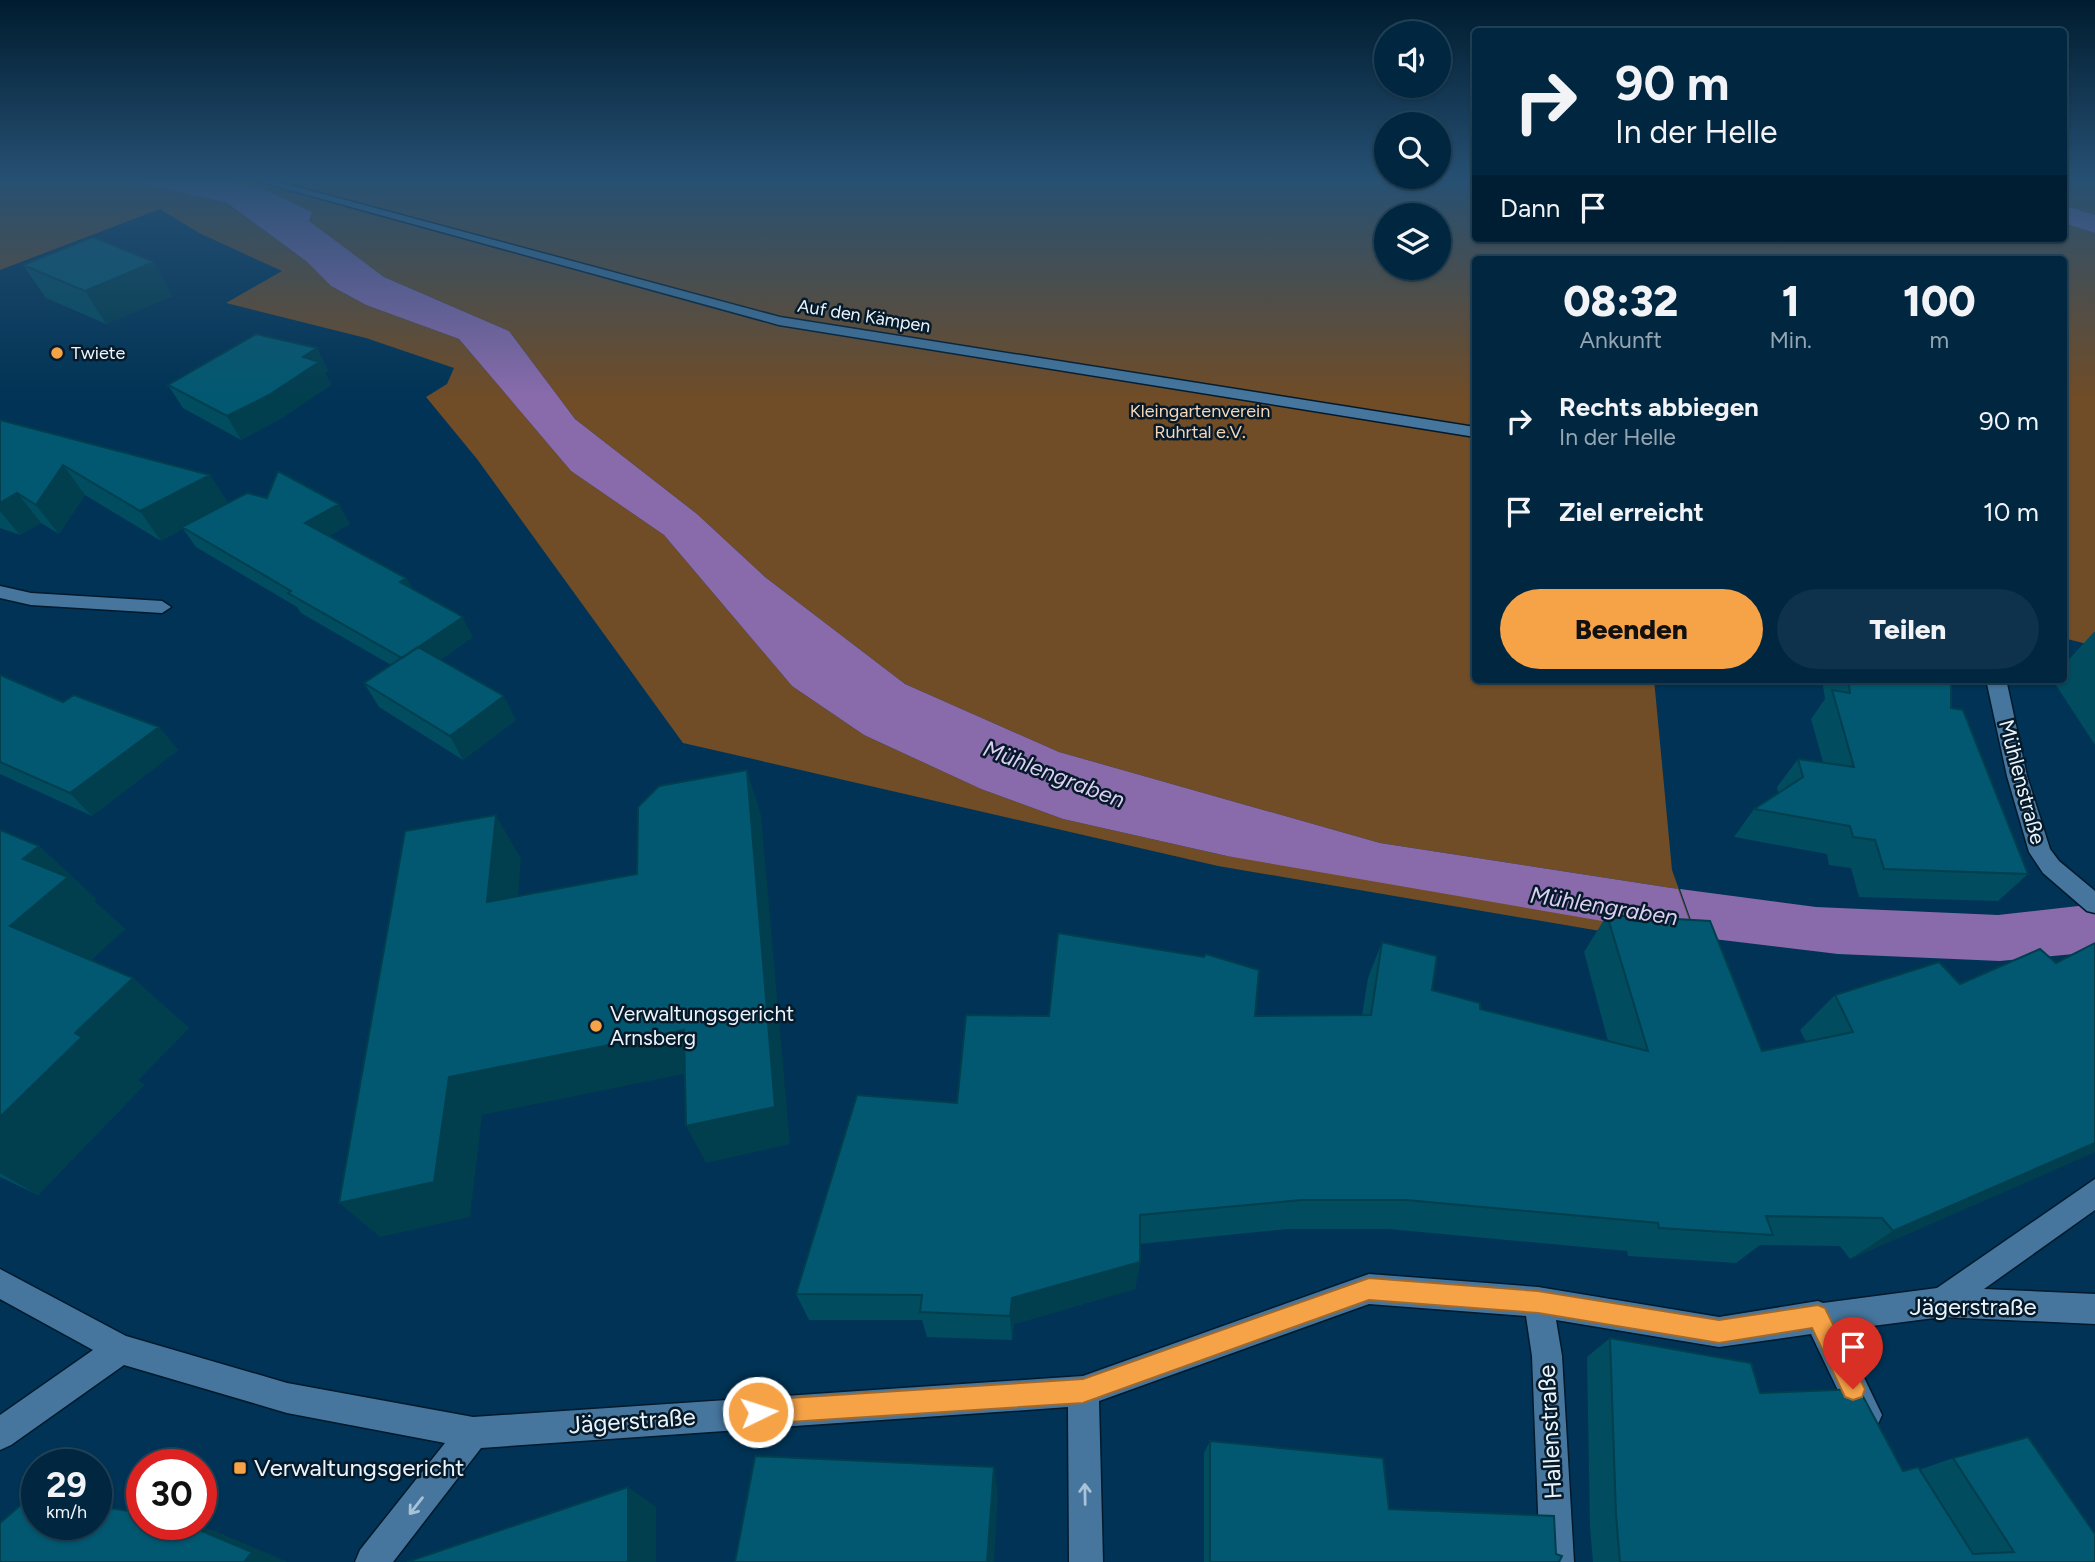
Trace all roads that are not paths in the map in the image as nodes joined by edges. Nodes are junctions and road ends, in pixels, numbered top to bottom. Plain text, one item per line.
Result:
1 (529, 253) edge
2 (1472, 432) edge
3 (0, 592) edge
4 (162, 607) dead end
5 (1997, 683) edge
6 (2095, 904) edge
7 (2095, 1193) edge
8 (0, 1283) edge
9 (1538, 1302) junction
10 (1942, 1302) junction
11 (2095, 1308) edge
12 (1818, 1316) junction
13 (121, 1349) junction
14 (1083, 1391) junction
15 (473, 1433) junction
16 (0, 1434) edge
17 (1877, 1437) edge
18 (372, 1562) edge
19 (1086, 1562) edge
20 (1557, 1562) edge

1 - 2 street, Auf den Kämpen
3 - 4 street
5 - 6 street, Mühlenstraße
7 - 10 street
8 - 13 street, Jägerstraße
9 - 12 street, Jägerstraße
9 - 14 street, Jägerstraße
9 - 20 street, Hallenstraße
10 - 11 street, Jägerstraße
10 - 12 street, Jägerstraße
12 - 17 street
13 - 15 street, Jägerstraße
13 - 16 street
14 - 15 street, Jägerstraße
19 -> 14 street
15 -> 18 street

